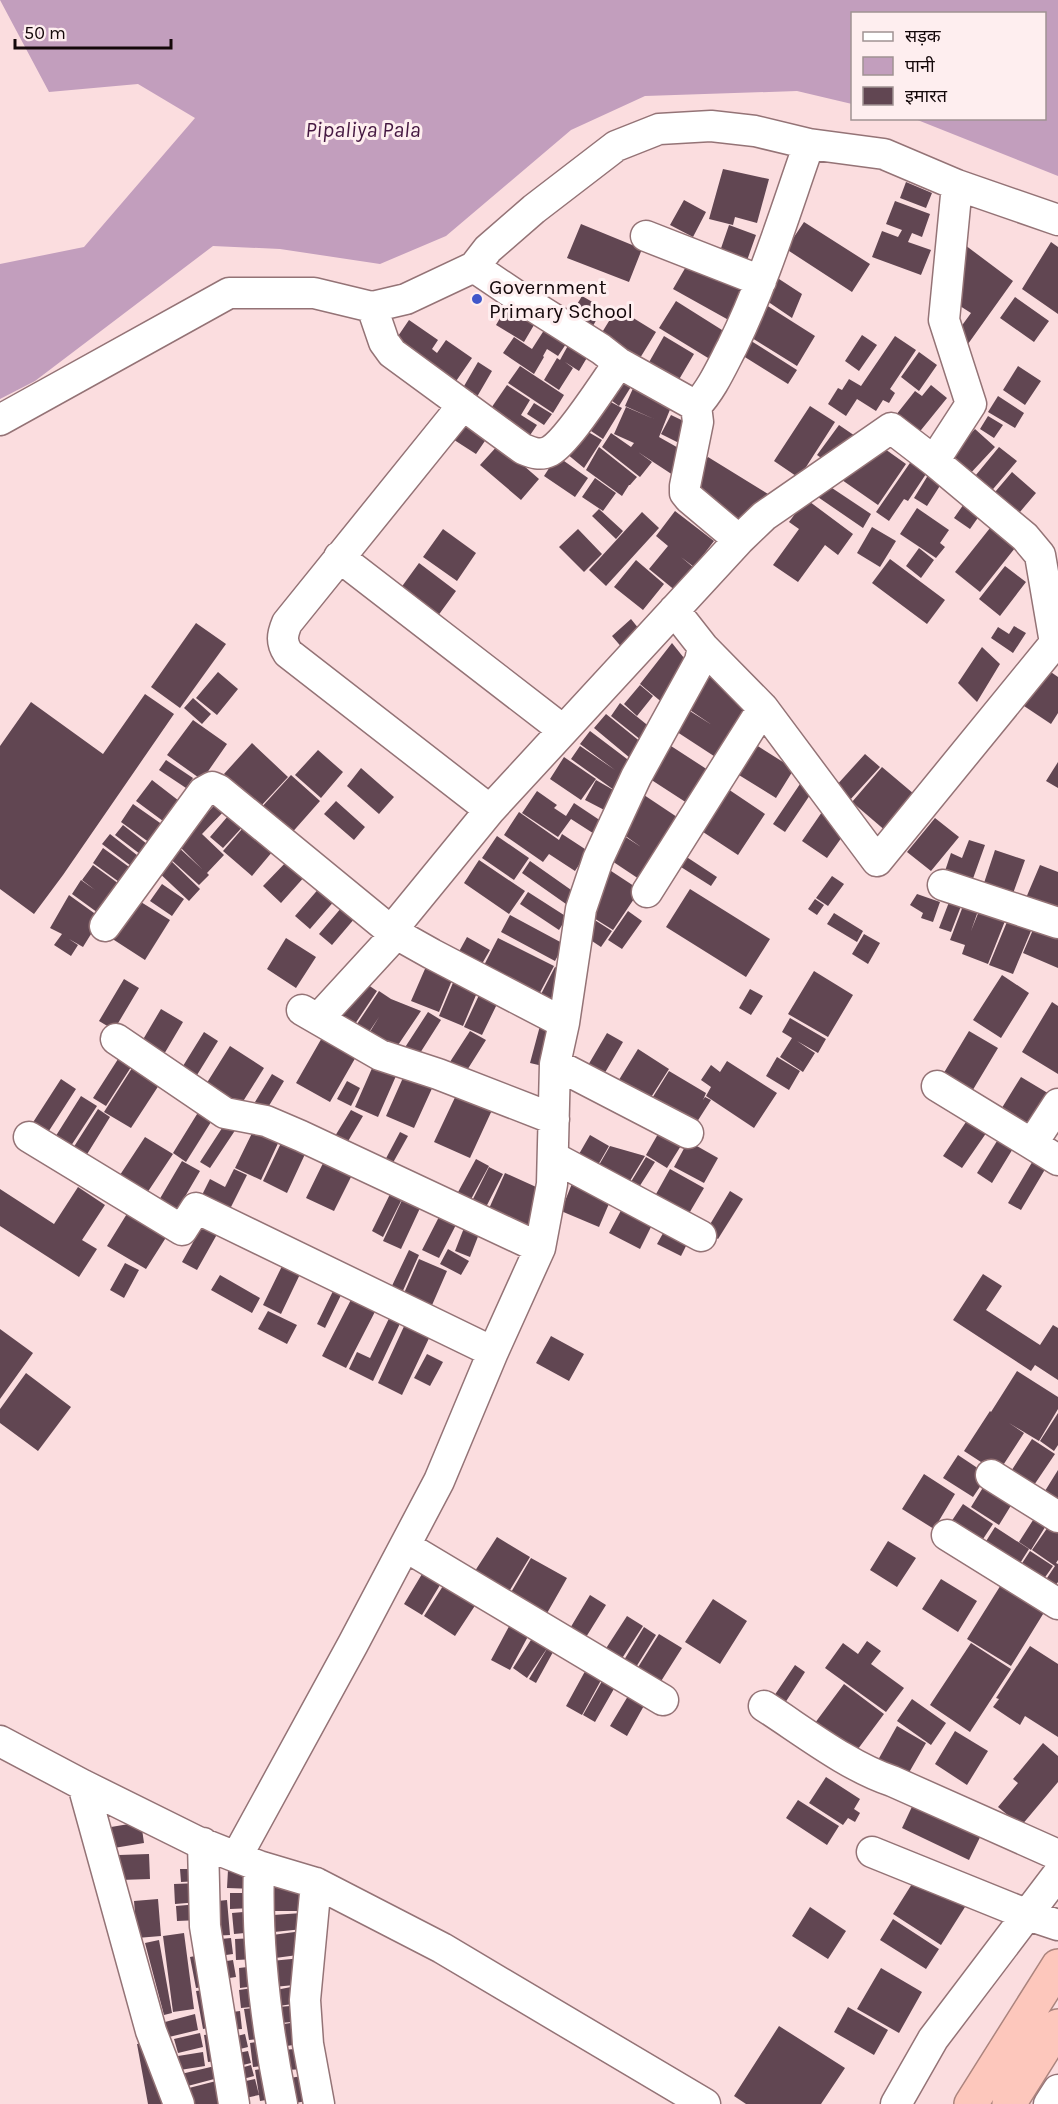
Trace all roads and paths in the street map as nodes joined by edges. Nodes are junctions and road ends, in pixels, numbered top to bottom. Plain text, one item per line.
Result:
1 (809, 144) junction
2 (957, 185) junction
3 (1058, 220) edge
4 (646, 236) dead end
5 (474, 267) junction
6 (762, 280) junction
7 (372, 307) junction
8 (619, 363) junction
9 (463, 405) junction
10 (696, 406) junction
11 (0, 420) edge
12 (934, 461) junction
13 (739, 540) junction
14 (339, 557) junction
15 (674, 610) junction
16 (1056, 645) edge
17 (703, 648) junction
18 (763, 708) junction
19 (563, 730) junction
20 (490, 810) junction
21 (942, 885) dead end
22 (647, 892) dead end
23 (1058, 923) edge
24 (105, 926) dead end
25 (393, 932) junction
26 (564, 1023) junction
27 (116, 1039) dead end
28 (555, 1064) junction
29 (937, 1086) dead end
30 (1058, 1104) edge
31 (554, 1119) junction
32 (688, 1133) dead end
33 (29, 1137) dead end
34 (1032, 1144) junction
35 (553, 1157) junction
36 (1058, 1160) edge
37 (701, 1236) dead end
38 (540, 1248) junction
39 (493, 1352) junction
40 (992, 1475) dead end
41 (1058, 1517) edge
42 (946, 1535) dead end
43 (405, 1546) junction
44 (1058, 1604) edge
45 (663, 1700) dead end
46 (764, 1706) dead end
47 (0, 1741) edge
48 (83, 1785) junction
49 (203, 1843) junction
50 (872, 1852) dead end
51 (1058, 1855) edge
52 (248, 1861) junction
53 (1058, 1874) edge
54 (316, 1883) junction
55 (1028, 1915) junction
56 (1058, 1925) edge
57 (1058, 1966) edge
58 (1058, 2026) edge
59 (1058, 2090) edge
60 (179, 2104) edge
61 (234, 2104) edge
62 (282, 2104) edge
63 (319, 2104) edge
64 (705, 2104) edge
65 (896, 2104) edge
66 (971, 2104) edge
67 (1009, 2104) edge
68 (1049, 2104) edge

1 - 2 street
1 - 5 street
1 - 6 street
2 - 3 street
2 - 12 street
4 - 6 street
5 - 7 street
5 - 8 street
6 - 10 street
7 - 9 street
7 - 11 street
8 - 9 street
8 - 10 street
9 - 14 street
10 - 13 street
12 - 13 street
12 - 16 street
13 - 15 street
14 - 19 street
14 - 20 street
15 - 17 street
15 - 19 street
16 - 18 street
17 - 18 street
17 - 26 street
18 - 22 street
19 - 20 street
20 - 25 street
21 - 23 street
24 - 25 street
25 - 26 street
25 - 31 street
26 - 28 street
27 - 38 street
28 - 31 street
28 - 32 street
29 - 34 street
30 - 34 street
31 - 35 street
33 - 39 street
34 - 36 street
35 - 37 street
35 - 38 street
38 - 39 street
39 - 43 street
40 - 41 street
42 - 44 street
43 - 45 street
43 - 52 street
46 - 51 street
47 - 48 street
48 - 49 street
48 - 60 street
49 - 52 street
49 - 61 street
50 - 55 street
52 - 54 street
52 - 62 street
53 - 55 street
54 - 63 street
54 - 64 street
55 - 56 street
55 - 65 street
57 - 66 highway
58 - 67 highway
59 - 68 street

